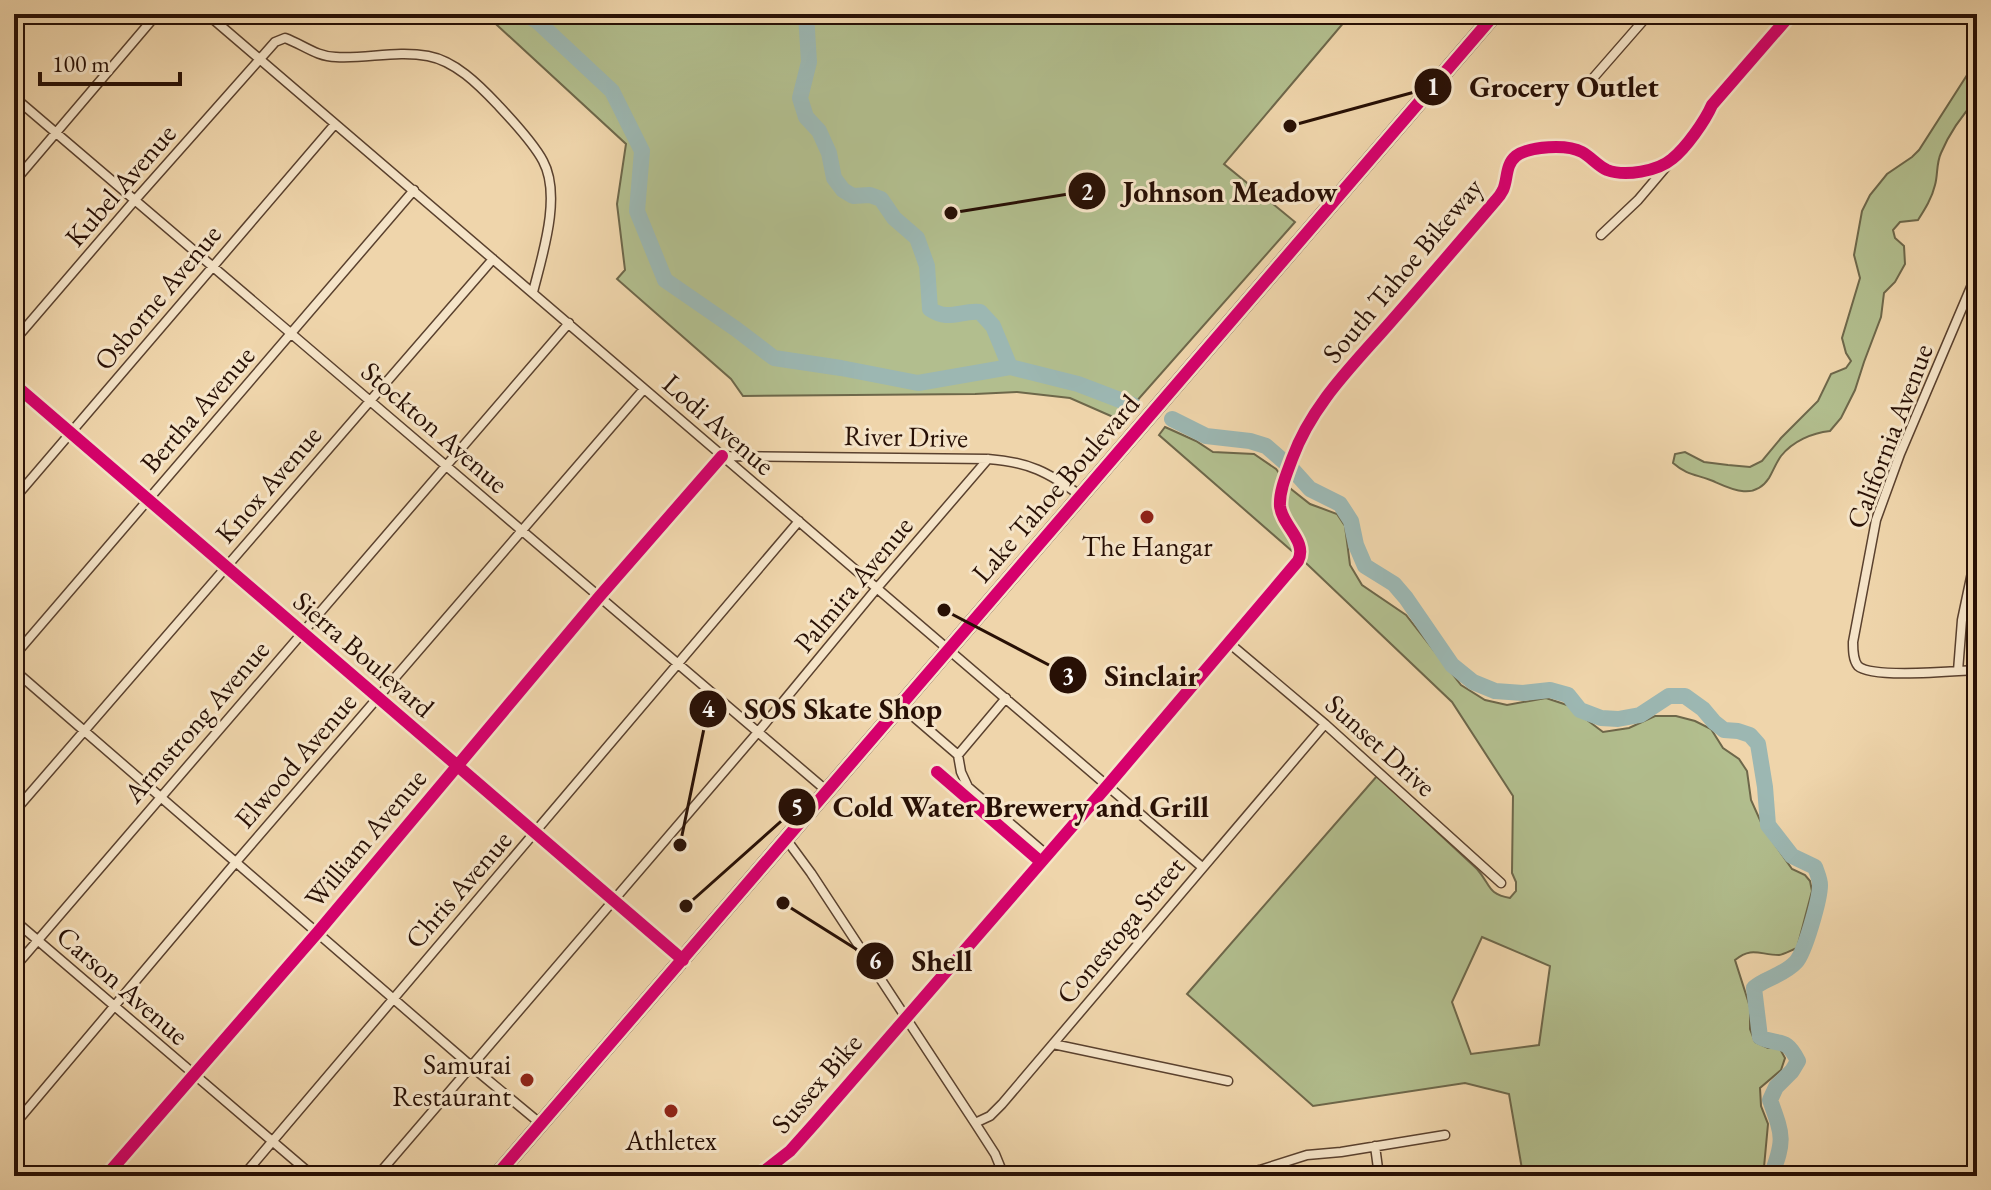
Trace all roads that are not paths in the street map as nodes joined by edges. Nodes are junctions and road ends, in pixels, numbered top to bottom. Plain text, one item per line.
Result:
1 (22, 14) edge
2 (157, 14) edge
3 (207, 14) edge
4 (1495, 14) edge
5 (1649, 14) edge
6 (1791, 14) edge
7 (14, 24) edge
8 (260, 59) junction
9 (1594, 77) dead end
10 (14, 97) edge
11 (335, 124) junction
12 (56, 133) junction
13 (14, 182) edge
14 (414, 190) junction
15 (135, 200) junction
16 (1601, 235) dead end
17 (493, 259) junction
18 (211, 266) junction
19 (1977, 273) edge
20 (533, 292) junction
21 (569, 323) junction
22 (291, 334) junction
23 (14, 341) edge
24 (14, 384) edge
25 (644, 389) junction
26 (370, 400) junction
27 (71, 432) junction
28 (722, 456) junction
29 (988, 459) junction
30 (446, 466) junction
31 (1081, 496) junction
32 (148, 498) junction
33 (14, 499) edge
34 (799, 521) junction
35 (521, 531) junction
36 (1977, 549) edge
37 (226, 566) junction
38 (1289, 573) dead end
39 (877, 588) junction
40 (599, 597) junction
41 (302, 632) junction
42 (1229, 643) junction
43 (949, 649) junction
44 (14, 656) edge
45 (678, 665) junction
46 (14, 670) edge
47 (1977, 670) edge
48 (1958, 671) junction
49 (378, 698) junction
50 (1006, 698) junction
51 (915, 718) dead end
52 (1325, 724) junction
53 (86, 731) junction
54 (758, 732) junction
55 (958, 755) junction
56 (457, 766) junction
57 (1108, 785) junction
58 (827, 791) junction
59 (160, 797) junction
60 (14, 812) edge
61 (535, 833) junction
62 (786, 839) junction
63 (1047, 855) junction
64 (236, 862) junction
65 (1202, 867) junction
66 (1501, 883) dead end
67 (614, 900) junction
68 (14, 920) edge
69 (318, 932) junction
70 (38, 940) junction
71 (683, 960) junction
72 (14, 968) edge
73 (393, 998) junction
74 (115, 1007) junction
75 (906, 1018) junction
76 (1053, 1044) junction
77 (471, 1066) junction
78 (194, 1075) junction
79 (1228, 1081) dead end
80 (975, 1123) junction
81 (541, 1124) junction
82 (14, 1125) edge
83 (1445, 1135) dead end
84 (273, 1142) junction
85 (1375, 1146) junction
86 (106, 1176) edge
87 (243, 1176) edge
88 (313, 1176) edge
89 (377, 1176) edge
90 (496, 1176) edge
91 (1004, 1176) edge
92 (1195, 1176) edge
93 (1379, 1176) edge

1 - 7 street
2 - 12 street
3 - 8 street, Lodi Avenue
4 - 31 highway, Lake Tahoe Boulevard
5 - 9 street
6 - 16 street
8 - 11 street, Lodi Avenue
8 - 15 street, Kubel Avenue
8 - 20 street, Kubel Avenue
10 - 12 street, Stockton Avenue
11 - 14 street, Lodi Avenue
11 - 18 street, Osborne Avenue
12 - 13 street
12 - 15 street, Stockton Avenue
14 - 17 street, Lodi Avenue
14 - 22 street, Bertha Avenue
15 - 18 street, Stockton Avenue
15 - 23 street, Kubel Avenue
17 - 20 street, Lodi Avenue
17 - 26 street, Knox Avenue
18 - 22 street, Stockton Avenue
18 - 27 street, Osborne Avenue
19 - 48 street, California Avenue
20 - 21 street, Lodi Avenue
21 - 25 street, Lodi Avenue
21 - 30 street, Armstrong Avenue
22 - 26 street, Stockton Avenue
22 - 32 street, Bertha Avenue
24 - 27 street, Sierra Boulevard
25 - 28 street, Lodi Avenue
25 - 35 street, Elwood Avenue
26 - 30 street, Stockton Avenue
26 - 37 street, Knox Avenue
27 - 32 street, Sierra Boulevard
27 - 33 street, Osborne Avenue
28 - 29 street, River Drive
28 - 34 street, Lodi Avenue
28 - 40 street, William Avenue
29 - 31 street, River Drive
29 - 39 street, Palmira Avenue
30 - 35 street, Stockton Avenue
30 - 41 street, Armstrong Avenue
31 - 43 highway, Lake Tahoe Boulevard
32 - 37 street, Sierra Boulevard
32 - 44 street, Bertha Avenue
34 - 39 street, Lodi Avenue
34 - 45 street, Chris Avenue
35 - 40 street, Stockton Avenue
35 - 49 street, Elwood Avenue
36 - 48 street
37 - 41 street, Sierra Boulevard
37 - 53 street, Knox Avenue
38 - 42 street
39 - 43 street, Lodi Avenue
39 - 54 street, Palmira Avenue
40 - 45 street, Stockton Avenue
40 - 56 street, William Avenue
41 - 49 street, Sierra Boulevard
41 - 59 street, Armstrong Avenue
42 - 52 street, Sunset Drive
42 - 57 street
43 - 50 street, Lodi Avenue
43 - 58 highway, Lake Tahoe Boulevard
45 - 54 street, Stockton Avenue
45 - 61 street, Chris Avenue
46 - 53 street
47 - 48 street
49 - 56 street, Sierra Boulevard
49 - 64 street, Elwood Avenue
50 - 55 street
50 - 57 street, Lodi Avenue
51 - 55 street
52 - 65 street, Conestoga Street
52 - 66 street, Sunset Drive
53 - 59 street
53 - 60 street, Knox Avenue
54 - 58 street, Stockton Avenue
54 - 67 street, Palmira Avenue
55 - 63 street
56 - 61 street, Sierra Boulevard
56 - 69 street, William Avenue
57 - 63 street
57 - 65 street, Lodi Avenue
58 - 62 highway, Lake Tahoe Boulevard
59 - 64 street
59 - 70 street, Armstrong Avenue
61 - 67 street, Sierra Boulevard
61 - 73 street, Chris Avenue
62 - 71 highway, Lake Tahoe Boulevard
62 - 75 street
63 - 75 street
64 - 69 street
64 - 74 street, Elwood Avenue
65 - 76 street, Conestoga Street
67 - 71 street, Sierra Boulevard
67 - 77 street, Palmira Avenue
68 - 70 street, Carson Avenue
69 - 73 street
69 - 78 street, William Avenue
70 - 72 street, Armstrong Avenue
70 - 74 street, Carson Avenue
71 - 81 highway, Lake Tahoe Boulevard
73 - 77 street
73 - 84 street, Chris Avenue
74 - 78 street, Carson Avenue
74 - 82 street, Elwood Avenue
75 - 80 street
76 - 79 street
76 - 80 street, Conestoga Street
77 - 81 street
77 - 89 street, Palmira Avenue
78 - 84 street, Carson Avenue
78 - 86 street, William Avenue
80 - 91 street
81 - 90 highway, Lake Tahoe Boulevard
83 - 85 street
84 - 87 street, Chris Avenue
84 - 88 street, Carson Avenue
85 - 92 street
85 - 93 street

